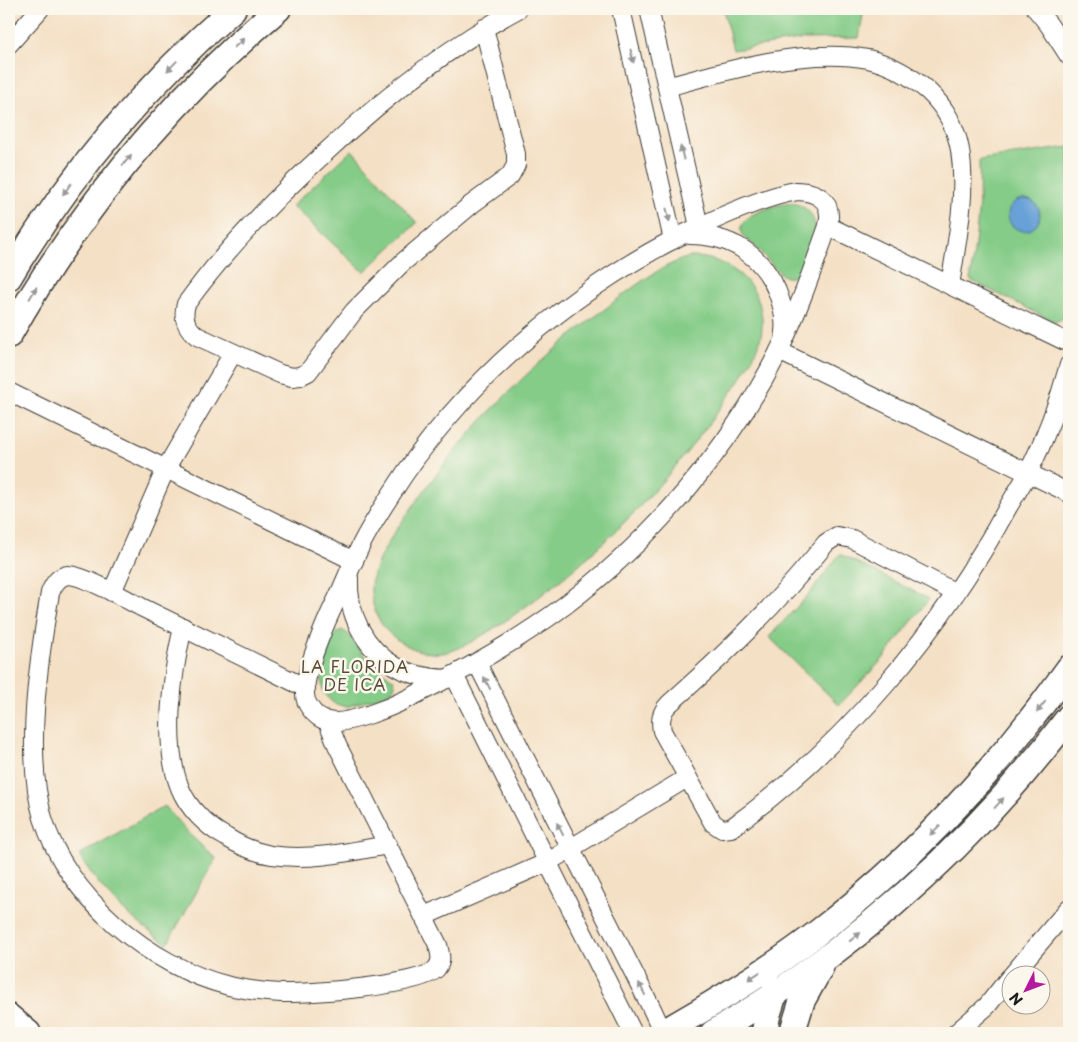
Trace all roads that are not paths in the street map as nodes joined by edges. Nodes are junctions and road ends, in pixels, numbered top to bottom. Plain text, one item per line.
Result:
1 (40, 9) edge
2 (233, 9) edge
3 (278, 9) edge
4 (518, 9) edge
5 (621, 9) edge
6 (649, 9) edge
7 (1036, 9) edge
8 (484, 28) junction
9 (9, 44) edge
10 (1069, 56) edge
11 (667, 87) junction
12 (828, 226) junction
13 (700, 231) junction
14 (678, 237) junction
15 (9, 277) edge
16 (950, 285) junction
17 (9, 335) edge
18 (1069, 343) edge
19 (781, 347) junction
20 (233, 353) junction
21 (1069, 365) edge
22 (9, 392) edge
23 (166, 468) junction
24 (1028, 472) junction
25 (1069, 493) edge
26 (352, 567) junction
27 (112, 592) junction
28 (956, 593) junction
29 (183, 627) junction
30 (477, 663) junction
31 (1069, 668) edge
32 (450, 677) junction
33 (306, 688) junction
34 (1069, 717) edge
35 (328, 722) junction
36 (687, 778) junction
37 (388, 845) junction
38 (571, 849) junction
39 (548, 862) junction
40 (1069, 908) edge
41 (424, 916) junction
42 (811, 938) junction
43 (827, 960) junction
44 (1022, 964) edge
45 (1000, 990) edge
46 (772, 997) junction
47 (9, 1018) edge
48 (28, 1033) edge
49 (633, 1033) edge
50 (662, 1033) edge
51 (713, 1033) edge
52 (764, 1033) edge
53 (792, 1033) edge
54 (956, 1033) edge

1 - 9 street
2 -> 15 street
17 -> 3 street
4 - 8 street
5 -> 14 street
6 - 11 street
7 - 10 street
8 - 20 street
8 - 20 street
13 -> 11 street
11 - 16 street
12 - 13 street
12 - 16 street
12 - 19 street
13 - 14 street
13 - 19 street
14 - 26 street
16 - 18 street
19 - 24 street
19 - 30 street
20 - 23 street
21 - 24 street
22 - 23 street
23 - 26 street
23 - 27 street
24 - 25 street
24 - 28 street
26 - 32 street
26 - 33 street
27 - 29 street
27 - 41 street
28 - 36 street
28 - 36 street
29 - 33 street
29 - 37 street
30 - 32 street
38 -> 30 street
31 -> 42 street
32 - 35 street
32 - 39 street
33 - 35 street
43 -> 34 street
35 - 37 street
36 - 38 street
37 - 41 street
38 - 39 street
50 -> 38 street
39 - 41 street
39 - 49 street
40 - 44 street
42 - 46 street
42 -> 50 street
43 - 46 street
43 - 53 street
45 - 54 street
46 - 51 street
46 - 52 street
47 - 48 street

